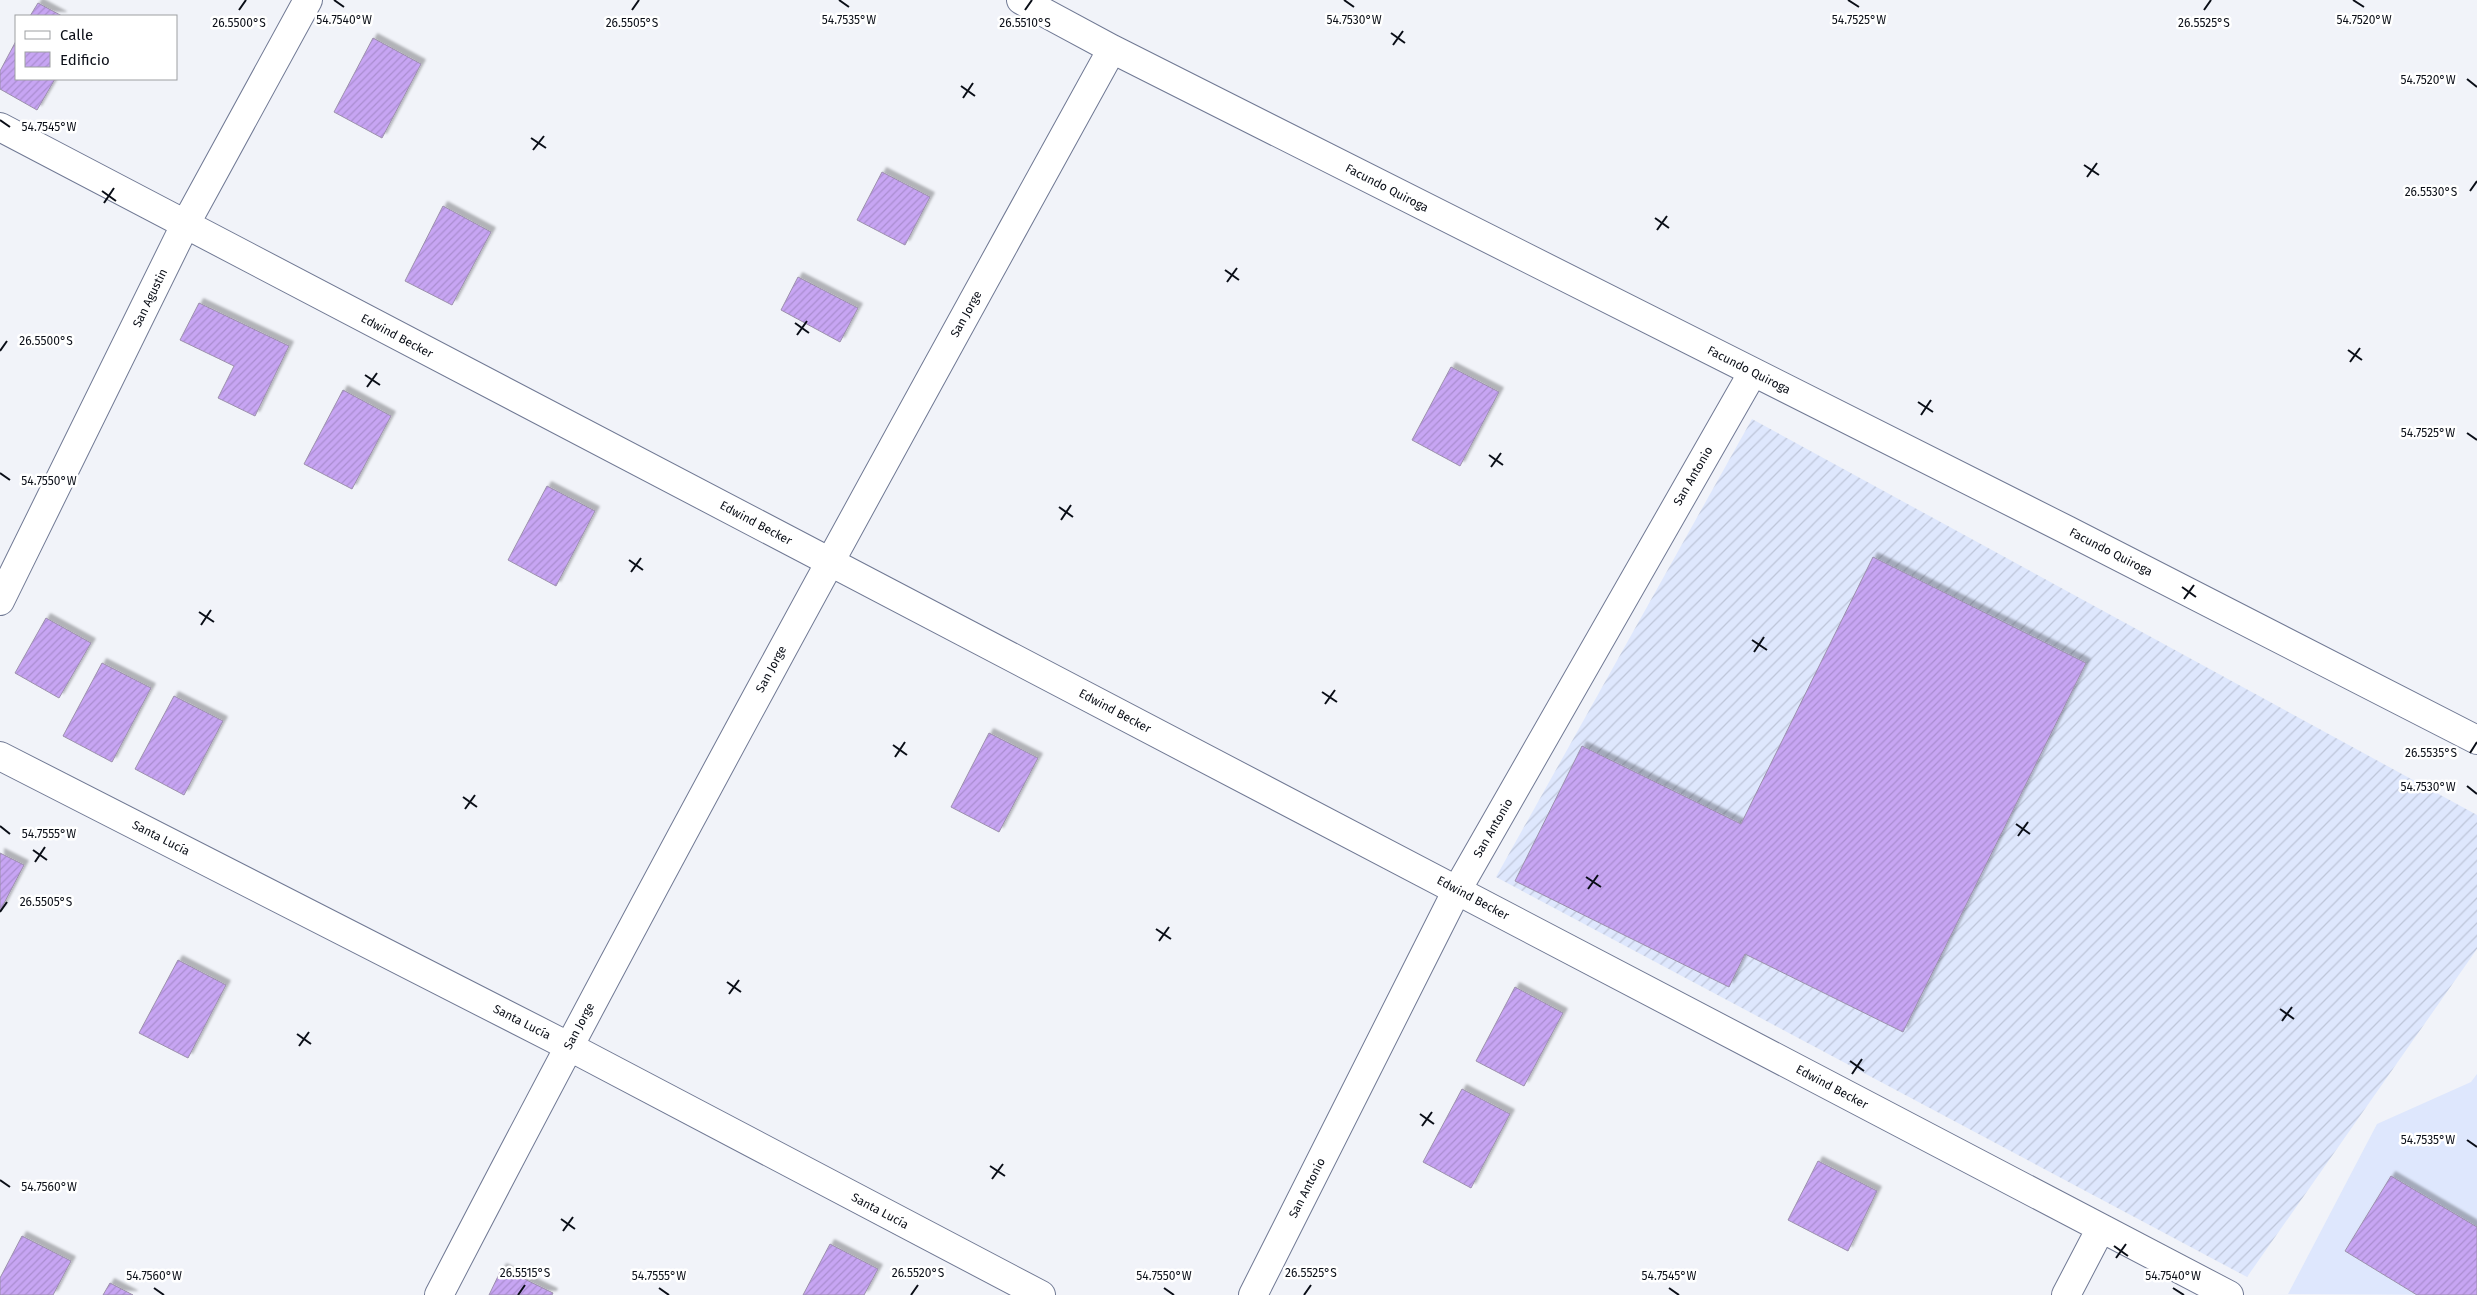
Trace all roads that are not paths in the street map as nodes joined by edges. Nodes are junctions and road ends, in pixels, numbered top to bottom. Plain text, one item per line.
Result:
1 (308, 0) edge
2 (1021, 0) edge
3 (1112, 49) junction
4 (0, 127) edge
5 (185, 225) junction
6 (1753, 372) junction
7 (829, 561) junction
8 (0, 601) edge
9 (2477, 740) edge
10 (0, 756) edge
11 (1457, 890) junction
12 (568, 1046) junction
13 (2101, 1228) junction
14 (439, 1295) edge
15 (1040, 1295) edge
16 (1253, 1295) edge
17 (2066, 1295) edge
18 (2229, 1295) edge

1 - 5 street, San Agustin
2 - 3 street, Facundo Quiroga
3 - 6 street, Facundo Quiroga
3 - 7 street, San Jorge
4 - 5 street, Edwind Becker
5 - 7 street, Edwind Becker
5 - 8 street, San Agustin
6 - 9 street, Facundo Quiroga
6 - 11 street, San Antonio
7 - 11 street, Edwind Becker
7 - 12 street, San Jorge
10 - 12 street, Santa Lucía
11 - 13 street, Edwind Becker
11 - 16 street, San Antonio
12 - 14 street, San Jorge
12 - 15 street, Santa Lucía
13 - 17 street
13 - 18 street, Edwind Becker

